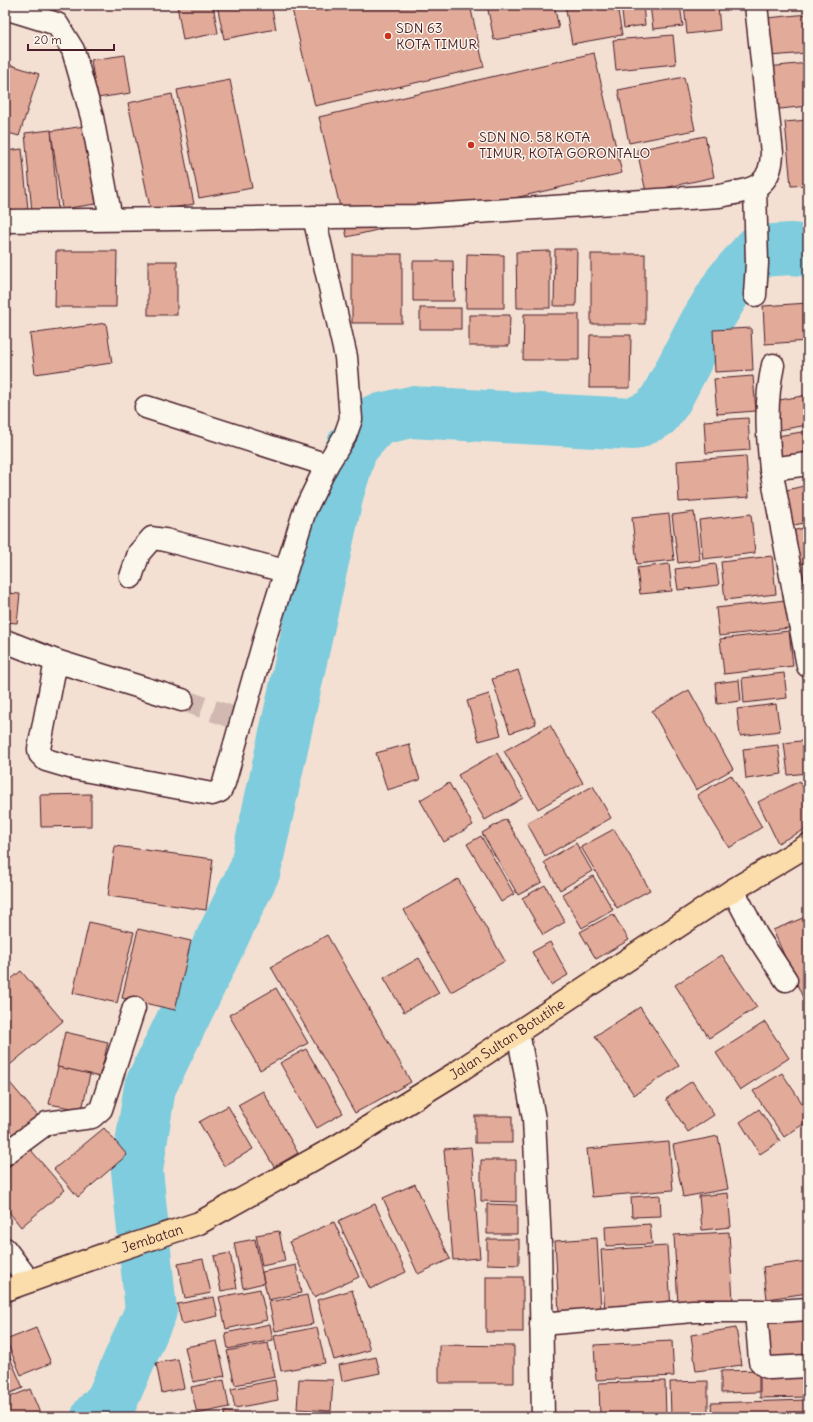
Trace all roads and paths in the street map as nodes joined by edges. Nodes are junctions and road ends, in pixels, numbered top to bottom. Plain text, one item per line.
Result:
1 (756, 5) edge
2 (5, 8) edge
3 (755, 188) junction
4 (314, 217) junction
5 (111, 219) junction
6 (5, 221) edge
7 (755, 295) dead end
8 (773, 365) dead end
9 (146, 407) dead end
10 (808, 464) edge
11 (327, 465) junction
12 (771, 469) junction
13 (285, 571) junction
14 (131, 577) dead end
15 (5, 641) edge
16 (56, 661) junction
17 (808, 666) edge
18 (182, 700) tunnel mouth
19 (808, 845) edge
20 (733, 890) junction
21 (786, 980) dead end
22 (134, 1008) dead end
23 (518, 1032) junction
24 (5, 1154) edge
25 (199, 1223) joint
26 (5, 1249) edge
27 (30, 1281) junction
28 (5, 1290) edge
29 (808, 1309) edge
30 (756, 1311) junction
31 (541, 1324) junction
32 (808, 1366) edge
33 (543, 1417) edge

1 - 3 street
2 - 5 street
3 - 4 street
3 - 7 street
4 - 5 street
4 - 11 street
5 - 6 street
8 - 12 street
9 - 11 street
10 - 12 street
11 - 13 street
12 - 17 street
13 - 14 street
13 - 16 street
15 - 16 street
16 - 18 street
19 - 20 main road, Jalan Sultan Botutihe
20 - 21 street
20 - 23 main road, Jalan Sultan Botutihe
22 - 24 street
23 - 25 main road, Jalan Sultan Botutihe
23 - 31 street
25 - 27 main road, Jembatan
26 - 27 street
27 - 28 main road
29 - 30 street
30 - 31 street
30 - 32 street
31 - 33 street

